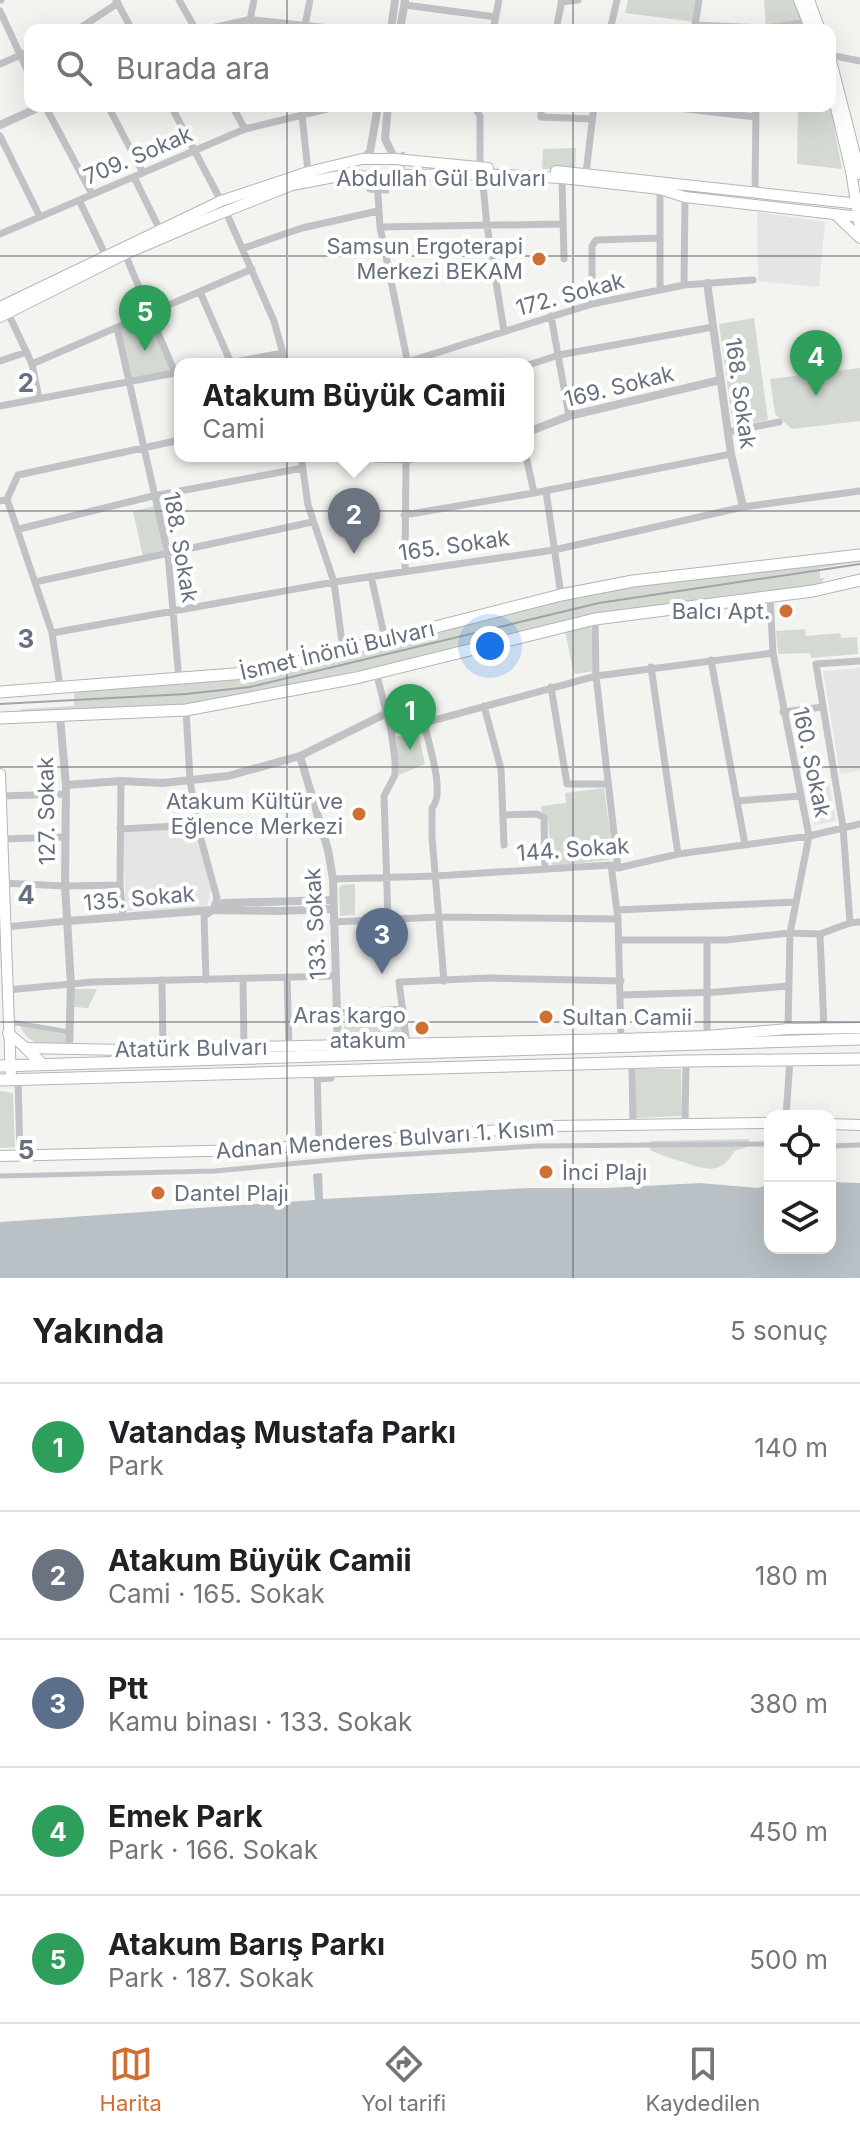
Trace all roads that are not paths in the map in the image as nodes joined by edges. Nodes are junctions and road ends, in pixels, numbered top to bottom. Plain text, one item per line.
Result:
1 (179, 0) edge
2 (254, 0) edge
3 (310, 0) edge
4 (395, 0) edge
5 (442, 0) edge
6 (499, 0) edge
7 (578, 0) edge
8 (617, 0) edge
9 (699, 0) edge
10 (799, 0) edge
11 (809, 0) edge
12 (562, 1) edge
13 (117, 2) edge
14 (405, 2) edge
15 (440, 10) junction
16 (0, 11) edge
17 (496, 17) junction
18 (250, 20) junction
19 (86, 24) edge
20 (129, 24) edge
21 (193, 24) edge
22 (232, 24) edge
23 (277, 24) edge
24 (305, 24) edge
25 (392, 24) edge
26 (401, 24) edge
27 (494, 24) edge
28 (557, 24) edge
29 (611, 24) edge
30 (695, 24) edge
31 (813, 24) edge
32 (814, 24) edge
33 (24, 54) edge
34 (19, 56) junction
35 (836, 57) edge
36 (860, 61) edge
37 (0, 64) edge
38 (24, 65) edge
39 (836, 77) edge
40 (836, 108) edge
41 (30, 112) edge
42 (47, 112) edge
43 (111, 112) edge
44 (174, 112) edge
45 (235, 112) edge
46 (314, 112) edge
47 (377, 112) edge
48 (387, 112) edge
49 (478, 112) edge
50 (481, 112) edge
51 (541, 112) edge
52 (593, 112) edge
53 (717, 112) edge
54 (756, 112) edge
55 (302, 115) junction
56 (480, 116) junction
57 (756, 117) junction
58 (591, 119) junction
59 (0, 125) edge
60 (245, 129) junction
61 (0, 136) edge
62 (370, 143) junction
63 (390, 144) junction
64 (195, 152) junction
65 (858, 156) edge
66 (400, 158) junction
67 (362, 159) junction
68 (481, 171) junction
69 (308, 172) junction
70 (143, 173) junction
71 (586, 173) junction
72 (860, 174) edge
73 (134, 177) junction
74 (402, 177) junction
75 (562, 178) junction
76 (374, 186) junction
77 (660, 189) junction
78 (387, 191) dead end
79 (755, 193) junction
80 (92, 194) junction
81 (685, 197) junction
82 (79, 200) junction
83 (858, 205) edge
84 (224, 206) junction
85 (212, 211) junction
86 (378, 211) junction
87 (832, 215) junction
88 (40, 217) junction
89 (859, 220) edge
90 (562, 224) junction
91 (487, 226) junction
92 (380, 227) junction
93 (160, 230) junction
94 (0, 234) edge
95 (659, 238) junction
96 (860, 238) edge
97 (244, 248) junction
98 (125, 254) junction
99 (106, 256) junction
100 (564, 259) dead end
101 (252, 269) junction
102 (753, 280) dead end
103 (707, 283) junction
104 (684, 285) junction
105 (660, 290) junction
106 (200, 292) junction
107 (592, 304) junction
108 (3, 312) edge
109 (152, 314) junction
110 (551, 316) junction
111 (713, 327) junction
112 (117, 328) junction
113 (504, 331) junction
114 (27, 352) junction
115 (283, 353) junction
116 (559, 355) junction
117 (225, 358) edge
118 (255, 358) edge
119 (284, 358) edge
120 (405, 358) edge
121 (421, 358) edge
122 (0, 361) edge
123 (174, 363) edge
124 (534, 363) edge
125 (32, 364) junction
126 (174, 373) edge
127 (720, 380) junction
128 (130, 383) junction
129 (39, 398) junction
130 (0, 406) edge
131 (569, 416) junction
132 (779, 422) dead end
133 (534, 430) edge
134 (728, 432) junction
135 (174, 441) edge
136 (143, 447) junction
137 (731, 454) junction
138 (302, 462) edge
139 (406, 462) edge
140 (527, 462) edge
141 (303, 468) junction
142 (546, 491) junction
143 (860, 491) edge
144 (534, 493) junction
145 (153, 496) junction
146 (4, 500) edge
147 (743, 507) junction
148 (404, 515) junction
149 (312, 522) junction
150 (19, 529) junction
151 (554, 550) junction
152 (168, 554) junction
153 (860, 555) edge
154 (405, 570) junction
155 (371, 576) junction
156 (35, 582) junction
157 (334, 582) junction
158 (857, 582) edge
159 (561, 595) junction
160 (770, 597) junction
161 (175, 612) junction
162 (595, 619) junction
163 (52, 633) junction
164 (385, 639) junction
165 (343, 650) junction
166 (773, 653) junction
167 (711, 660) junction
168 (860, 661) edge
169 (651, 667) junction
170 (376, 672) junction
171 (596, 676) junction
172 (179, 680) junction
173 (60, 686) junction
174 (551, 687) junction
175 (0, 692) edge
176 (484, 706) junction
177 (823, 707) junction
178 (186, 710) junction
179 (783, 712) junction
180 (387, 713) junction
181 (60, 717) junction
182 (0, 718) edge
183 (424, 723) junction
184 (391, 730) junction
185 (300, 756) junction
186 (0, 774) edge
187 (190, 780) junction
188 (121, 781) junction
189 (608, 784) junction
190 (66, 789) junction
191 (1, 796) edge
192 (800, 796) junction
193 (737, 801) junction
194 (503, 815) junction
195 (860, 824) edge
196 (197, 825) junction
197 (843, 827) junction
198 (120, 829) junction
199 (809, 836) junction
200 (66, 837) junction
201 (3, 839) junction
202 (504, 845) dead end
203 (745, 845) junction
204 (678, 854) junction
205 (614, 866) junction
206 (545, 869) junction
207 (436, 876) junction
208 (386, 877) junction
209 (333, 879) junction
210 (2, 883) edge
211 (120, 885) junction
212 (65, 886) junction
213 (796, 902) junction
214 (332, 904) junction
215 (213, 910) junction
216 (617, 910) junction
217 (123, 915) junction
218 (439, 917) junction
219 (618, 919) junction
220 (388, 920) junction
221 (68, 921) junction
222 (333, 922) junction
223 (860, 922) edge
224 (850, 923) junction
225 (5, 927) junction
226 (790, 933) junction
227 (820, 934) junction
228 (619, 940) junction
229 (707, 940) junction
230 (335, 976) junction
231 (287, 977) junction
232 (243, 979) junction
233 (162, 980) junction
234 (206, 980) junction
235 (444, 981) junction
236 (621, 981) junction
237 (71, 985) junction
238 (788, 986) junction
239 (7, 990) junction
240 (706, 992) junction
241 (621, 995) junction
242 (403, 1009) junction
243 (337, 1013) junction
244 (8, 1027) junction
245 (824, 1028) junction
246 (860, 1028) edge
247 (788, 1029) junction
248 (69, 1032) junction
249 (707, 1036) junction
250 (621, 1039) junction
251 (860, 1039) edge
252 (407, 1045) junction
253 (289, 1047) junction
254 (338, 1047) junction
255 (26, 1048) junction
256 (69, 1048) junction
257 (244, 1048) junction
258 (161, 1049) junction
259 (790, 1059) junction
260 (860, 1059) edge
261 (686, 1061) junction
262 (134, 1062) junction
263 (42, 1064) junction
264 (8, 1066) edge
265 (632, 1067) dead end
266 (317, 1075) junction
267 (331, 1078) dead end
268 (10, 1080) edge
269 (786, 1110) edge
270 (685, 1123) junction
271 (764, 1123) edge
272 (836, 1124) edge
273 (633, 1125) junction
274 (860, 1125) edge
275 (319, 1143) junction
276 (764, 1144) edge
277 (860, 1145) edge
278 (836, 1146) edge
279 (20, 1155) junction
280 (0, 1156) edge
281 (0, 1176) edge

1 - 21 street
2 - 18 street
3 - 24 street
4 - 25 street
5 - 15 street
6 - 17 street
7 - 12 street
8 - 29 street
9 - 30 street
10 - 31 main road
11 - 32 main road
12 - 28 street
13 - 19 street
13 - 20 street
14 - 15 street
14 - 26 street
15 - 17 street
16 - 34 street
17 - 27 street
18 - 22 street
18 - 23 street
33 - 34 street
34 - 37 street
34 - 38 street
35 - 36 street
39 - 65 main road
40 - 83 main road
41 - 59 street
42 - 80 street
43 - 70 street
44 - 64 street
45 - 60 street
46 - 55 street, 709. Sokak
47 - 62 street
48 - 63 street
49 - 56 street
50 - 56 street
51 - 58 street
52 - 58 street
53 - 57 street
54 - 57 street
55 - 60 street, 709. Sokak
55 - 69 street
56 - 68 street
57 - 79 street
58 - 71 street
60 - 64 street, 709. Sokak
61 - 88 street
62 - 63 street
62 - 67 street
63 - 66 street
64 - 70 street, 709. Sokak
64 - 84 street
65 - 72 main road
66 - 67 main road, Abdullah Gül Bulvarı
66 - 68 main road, Abdullah Gül Bulvarı
66 - 74 street
67 - 69 main road, Abdullah Gül Bulvarı
68 - 71 main road, Abdullah Gül Bulvarı
68 - 74 main road, Abdullah Gül Bulvarı
68 - 75 main road, Abdullah Gül Bulvarı
68 - 91 street
69 - 84 main road, Abdullah Gül Bulvarı
70 - 73 street, 709. Sokak
71 - 79 main road, Abdullah Gül Bulvarı
73 - 80 street, 709. Sokak
73 - 93 street
74 - 76 main road, Abdullah Gül Bulvarı
75 - 77 main road, Abdullah Gül Bulvarı
75 - 90 street
76 - 78 street
76 - 84 main road, Abdullah Gül Bulvarı
76 - 86 street
77 - 81 main road, Abdullah Gül Bulvarı
77 - 95 street
79 - 83 main road, Abdullah Gül Bulvarı
80 - 82 street, 709. Sokak
81 - 87 main road, Abdullah Gül Bulvarı
81 - 104 street
82 - 88 street, 709. Sokak
82 - 99 street
83 - 89 main road
84 - 85 main road, Abdullah Gül Bulvarı
84 - 97 street
85 - 93 main road, Abdullah Gül Bulvarı
85 - 98 main road, Abdullah Gül Bulvarı
86 - 92 street
86 - 97 street
87 - 89 main road, Abdullah Gül Bulvarı
87 - 96 main road
88 - 94 street, 709. Sokak
90 - 91 street
90 - 100 street
91 - 92 street
91 - 113 street
92 - 120 street
93 - 99 main road, Abdullah Gül Bulvarı
95 - 105 street
95 - 107 street
97 - 101 street
98 - 108 main road, Abdullah Gül Bulvarı
98 - 109 street
99 - 108 main road, Abdullah Gül Bulvarı
101 - 106 street
101 - 115 street
102 - 103 street, 172. Sokak
103 - 104 street, 172. Sokak
103 - 111 street, 168. Sokak
104 - 105 street, 172. Sokak
105 - 107 street, 172. Sokak
106 - 109 street
106 - 117 street
107 - 110 street, 172. Sokak
108 - 114 street
109 - 112 street
109 - 123 street
110 - 113 street, 172. Sokak
110 - 116 street
111 - 116 street
111 - 127 street, 168. Sokak
112 - 125 street
112 - 128 street, 188. Sokak
113 - 121 street, 172. Sokak
114 - 122 street
114 - 125 street
115 - 118 street
115 - 119 street
116 - 124 street
116 - 131 street
125 - 129 street
126 - 128 street
127 - 131 street, 169. Sokak
127 - 134 street, 168. Sokak
128 - 129 street
128 - 136 street, 188. Sokak
129 - 130 street
131 - 133 street, 169. Sokak
132 - 134 street
134 - 137 street, 168. Sokak
135 - 136 street
136 - 145 street, 188. Sokak
136 - 146 street
137 - 142 street
137 - 147 street, 168. Sokak
138 - 141 street
139 - 148 street
140 - 144 street
141 - 145 street
141 - 149 street
142 - 144 street
142 - 151 street
143 - 147 street, 165. Sokak
144 - 148 street
145 - 150 street
145 - 152 street, 188. Sokak
146 - 150 street
147 - 151 street, 165. Sokak
148 - 154 street
149 - 152 street
149 - 157 street
150 - 156 street
151 - 154 street, 165. Sokak
151 - 159 street
152 - 156 street
152 - 161 street, 188. Sokak
153 - 159 main road, İsmet İnönü Bulvarı
154 - 155 street, 165. Sokak
155 - 157 street, 165. Sokak
155 - 164 street
156 - 163 street
157 - 161 street, 165. Sokak
157 - 165 street
158 - 160 main road, İsmet İnönü Bulvarı
159 - 164 main road, İsmet İnönü Bulvarı
160 - 162 main road, İsmet İnönü Bulvarı
160 - 166 street, 160. Sokak
161 - 163 street, 165. Sokak
161 - 172 street, 188. Sokak
162 - 170 main road, İsmet İnönü Bulvarı
162 - 171 street
163 - 173 street
164 - 165 main road, İsmet İnönü Bulvarı
165 - 172 main road, İsmet İnönü Bulvarı
166 - 167 street
166 - 179 street, 160. Sokak
167 - 169 street
167 - 193 street
168 - 177 street
169 - 171 street
169 - 204 street
170 - 178 main road, İsmet İnönü Bulvarı
170 - 180 street
171 - 174 street
171 - 189 street
172 - 173 main road, İsmet İnönü Bulvarı
173 - 175 main road, İsmet İnönü Bulvarı
174 - 176 street
174 - 189 street
176 - 183 street
176 - 194 street
177 - 179 street
177 - 197 street
178 - 181 main road, İsmet İnönü Bulvarı
178 - 187 street
179 - 192 street, 160. Sokak
180 - 184 street
180 - 185 street
181 - 182 main road, İsmet İnönü Bulvarı
181 - 190 street, 127. Sokak
183 - 184 street
183 - 207 street
184 - 208 street
185 - 187 street
185 - 209 street, 133. Sokak
186 - 191 main road
187 - 188 street
187 - 196 street
188 - 190 street
188 - 198 street
189 - 205 street
190 - 191 street
190 - 200 street, 127. Sokak
191 - 201 main road
192 - 193 street
192 - 199 street, 160. Sokak
193 - 203 street
194 - 202 street
194 - 206 street
195 - 197 street, 144. Sokak
196 - 198 street
196 - 215 street
197 - 199 street, 144. Sokak
197 - 224 street
198 - 211 street
199 - 203 street, 144. Sokak
199 - 213 street, 160. Sokak
200 - 201 street
200 - 212 street, 127. Sokak
201 - 210 main road
203 - 204 street, 144. Sokak
204 - 205 street, 144. Sokak
205 - 206 street, 144. Sokak
205 - 216 street
206 - 207 street, 144. Sokak
207 - 208 street, 144. Sokak
207 - 218 street
208 - 209 street, 144. Sokak
208 - 220 street
209 - 214 street, 133. Sokak
210 - 212 street
210 - 225 main road
211 - 212 street
211 - 217 street
212 - 221 street, 127. Sokak
213 - 216 street
213 - 226 street, 160. Sokak
214 - 215 street, 135. Sokak
214 - 222 street, 133. Sokak
215 - 217 street, 135. Sokak
215 - 234 street
216 - 219 street
217 - 221 street, 135. Sokak
218 - 219 street
218 - 220 street
218 - 235 street
219 - 228 street
220 - 222 street
221 - 225 street
221 - 237 street, 127. Sokak
222 - 230 street, 133. Sokak
223 - 224 street
224 - 227 street
225 - 239 main road
226 - 227 street
226 - 229 street
226 - 238 street, 160. Sokak
227 - 245 street
228 - 229 street
228 - 236 street
229 - 240 street
230 - 231 street
230 - 243 street, 133. Sokak
231 - 232 street
231 - 253 street
232 - 234 street
232 - 257 street
233 - 234 street
233 - 237 street
233 - 258 street
235 - 236 street
235 - 242 street
236 - 241 street
237 - 239 street
237 - 248 street, 127. Sokak
238 - 240 street
238 - 247 street, 160. Sokak
239 - 244 main road
240 - 241 street
240 - 249 street
241 - 250 street
242 - 243 street
242 - 252 street
243 - 254 street, 133. Sokak
244 - 248 street
244 - 255 main road
244 - 264 main road
245 - 246 main road, Atatürk Bulvarı
245 - 247 main road, Atatürk Bulvarı
247 - 249 main road, Atatürk Bulvarı
248 - 256 street, 127. Sokak
249 - 250 main road, Atatürk Bulvarı
250 - 252 main road, Atatürk Bulvarı
251 - 262 main road, Atatürk Bulvarı
252 - 254 main road, Atatürk Bulvarı
253 - 254 main road, Atatürk Bulvarı
253 - 257 main road, Atatürk Bulvarı
255 - 256 main road, Atatürk Bulvarı
255 - 263 main road
256 - 258 main road, Atatürk Bulvarı
257 - 258 main road, Atatürk Bulvarı
258 - 262 main road
259 - 260 main road, Atatürk Bulvarı
259 - 261 main road, Atatürk Bulvarı
259 - 269 street
261 - 266 main road, Atatürk Bulvarı
261 - 270 street
262 - 263 main road, Atatürk Bulvarı
263 - 264 main road, Atatürk Bulvarı
264 - 268 main road
265 - 273 street
266 - 267 street
266 - 268 main road, Atatürk Bulvarı
266 - 275 street
268 - 279 street
270 - 271 main road, Adnan Menderes Bulvarı 1. Kısım
270 - 273 main road, Adnan Menderes Bulvarı 1. Kısım
272 - 274 main road
273 - 275 main road, Adnan Menderes Bulvarı 1. Kısım
275 - 279 main road, Adnan Menderes Bulvarı 1. Kısım
276 - 281 street
277 - 278 street
279 - 280 main road, Adnan Menderes Bulvarı 1. Kısım

